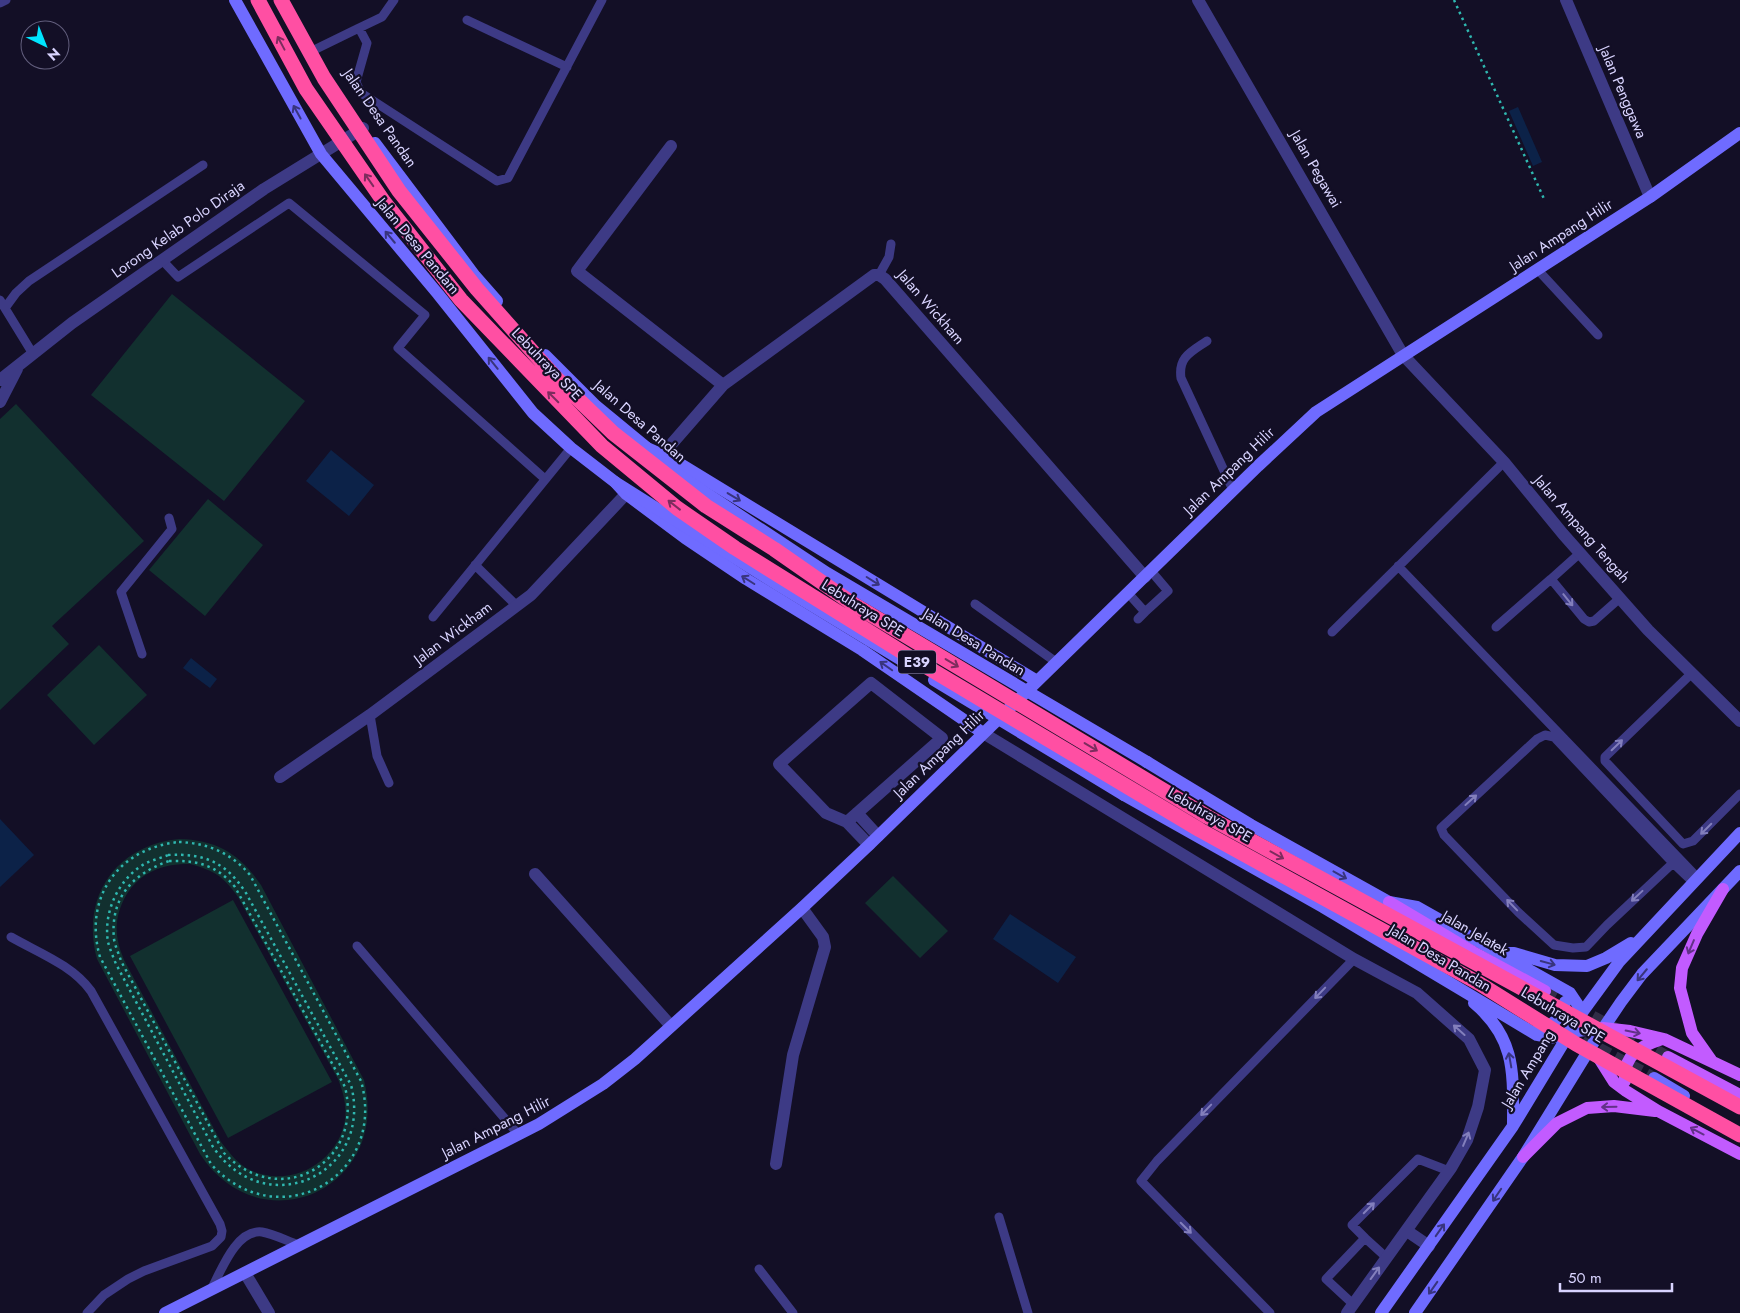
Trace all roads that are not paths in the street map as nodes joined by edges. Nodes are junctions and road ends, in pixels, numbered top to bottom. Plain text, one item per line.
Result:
1 (6, 0) edge
2 (235, 0) edge
3 (258, 0) edge
4 (281, 0) edge
5 (288, 0) edge
6 (394, 0) edge
7 (602, 0) edge
8 (1198, 0) edge
9 (1566, 0) edge
10 (0, 3) edge
11 (467, 20) dead end
12 (359, 28) junction
13 (316, 50) junction
14 (566, 67) junction
15 (363, 128) junction
16 (1740, 134) edge
17 (671, 146) dead end
18 (321, 154) junction
19 (203, 165) dead end
20 (1650, 197) junction
21 (891, 244) dead end
22 (162, 260) junction
23 (1538, 269) junction
24 (879, 275) junction
25 (2, 304) edge
26 (1598, 335) dead end
27 (1207, 341) dead end
28 (33, 354) junction
29 (1403, 355) junction
30 (18, 367) junction
31 (0, 380) edge
32 (723, 385) junction
33 (0, 402) edge
34 (571, 448) junction
35 (647, 448) junction
36 (662, 455) junction
37 (1504, 462) junction
38 (545, 480) junction
39 (615, 482) junction
40 (1233, 490) junction
41 (626, 494) junction
42 (170, 518) dead end
43 (1580, 553) junction
44 (475, 565) junction
45 (1398, 566) junction
46 (1148, 574) junction
47 (1551, 579) junction
48 (1128, 593) junction
49 (1620, 598) junction
50 (975, 604) dead end
51 (518, 606) junction
52 (1145, 612) junction
53 (433, 617) dead end
54 (1138, 619) dead end
55 (1496, 627) dead end
56 (1332, 632) dead end
57 (142, 654) dead end
58 (1056, 662) junction
59 (1692, 673) junction
60 (1037, 681) junction
61 (370, 715) junction
62 (1740, 720) edge
63 (983, 733) junction
64 (280, 777) dead end
65 (388, 782) dead end
66 (1740, 794) edge
67 (857, 813) junction
68 (847, 822) junction
69 (1740, 833) edge
70 (874, 840) junction
71 (1672, 863) junction
72 (1740, 871) edge
73 (534, 874) dead end
74 (1696, 880) junction
75 (1723, 889) junction
76 (1389, 902) junction
77 (1323, 907) junction
78 (802, 908) junction
79 (1647, 932) junction
80 (11, 938) dead end
81 (357, 946) dead end
82 (1501, 953) junction
83 (1354, 958) junction
84 (1444, 979) junction
85 (1557, 986) junction
86 (1545, 991) tunnel mouth
87 (1580, 1014) junction
88 (1538, 1015) dead end
89 (1520, 1025) junction
90 (671, 1026) junction
91 (1603, 1028) junction
92 (1586, 1030) junction
93 (1570, 1032) junction
94 (1664, 1039) junction
95 (1592, 1045) junction
96 (1668, 1058) tunnel mouth
97 (1712, 1060) junction
98 (1740, 1075) edge
99 (1654, 1078) tunnel mouth
100 (1626, 1091) junction
101 (1740, 1096) edge
102 (1740, 1106) edge
103 (1658, 1111) junction
104 (1513, 1126) junction
105 (1740, 1130) edge
106 (518, 1134) junction
107 (1740, 1135) edge
108 (1740, 1154) edge
109 (1523, 1157) junction
110 (776, 1164) dead end
111 (1449, 1171) junction
112 (999, 1217) dead end
113 (1407, 1231) junction
114 (1365, 1238) junction
115 (299, 1245) junction
116 (1429, 1246) junction
117 (1387, 1258) junction
118 (760, 1269) dead end
119 (245, 1273) junction
120 (211, 1290) junction
121 (1350, 1309) edge
122 (87, 1313) edge
123 (165, 1313) edge
124 (269, 1313) edge
125 (794, 1313) edge
126 (1028, 1313) edge
127 (1270, 1313) edge
128 (1381, 1313) edge
129 (1415, 1313) edge

1 - 10 lane
18 -> 2 street, Jalan Desa Pandam
107 -> 3 highway, Lebuhraya SPE / E39, bridge
4 -> 102 highway, Lebuhraya SPE / E39, bridge
5 - 13 street, Jalan Desa Pandan
6 - 12 lane
7 - 14 lane
8 - 29 street, Jalan Pegawai
9 - 20 street, Jalan Penggawa
11 - 14 lane
12 - 13 lane
12 - 14 lane
13 - 15 street, Jalan Desa Pandan
15 - 18 street, Lorong Kelab Polo Diraja
15 - 35 street, Jalan Desa Pandan
16 - 20 street, Jalan Ampang Hilir
17 - 32 street
18 - 22 street, Lorong Kelab Polo Diraja
34 -> 18 street, Jalan Desa Pandam
19 - 25 lane
20 - 23 street, Jalan Ampang Hilir
21 - 24 lane
22 - 28 street, Lorong Kelab Polo Diraja
22 - 38 lane
23 - 26 lane
23 - 29 street, Jalan Ampang Hilir
24 - 32 street, Jalan Wickham
24 - 46 street, Jalan Wickham
25 - 28 lane
27 - 40 lane
28 - 30 street, Lorong Kelab Polo Diraja
29 - 37 street, Jalan Ampang Tengah
29 - 40 street, Jalan Ampang Hilir
30 - 31 street, Lorong Kelab Polo Diraja
30 - 33 street, Lorong Kelab Polo Diraja
32 - 36 street, Jalan Wickham
34 - 38 lane
34 - 39 street, Jalan Desa Pandam
35 - 36 street
35 -> 76 street, Jalan Desa Pandan, bridge
36 -> 60 street
37 - 43 street, Jalan Ampang Tengah
37 - 45 lane
38 - 44 lane
39 - 41 street
39 - 77 street, Jalan Desa Pandan, bridge
40 - 46 street, Jalan Ampang Hilir
41 - 51 street, Jalan Wickham
63 -> 41 street
42 - 57 lane
43 - 47 lane
43 - 49 street, Jalan Ampang Tengah
44 - 51 lane
44 - 53 lane
45 - 56 lane
45 - 74 lane
46 - 48 street, Jalan Ampang Hilir
46 - 52 lane
47 -> 49 lane
47 - 55 lane
48 - 52 lane
48 - 58 street, Jalan Ampang Hilir
49 - 59 street, Jalan Ampang Tengah
50 - 58 lane
51 - 61 street, Jalan Wickham
52 - 54 lane
58 - 60 street, Jalan Ampang Hilir
59 - 62 street, Jalan Ampang Tengah
66 -> 59 lane
60 - 63 street, Jalan Ampang Hilir
61 - 64 street, Jalan Wickham
61 - 65 lane
63 - 70 street, Jalan Ampang Hilir
63 - 83 street
67 - 68 street
67 - 68 street
67 - 70 street
68 - 70 street
69 - 74 street, Jalan Ampang
70 - 78 street, Jalan Ampang Hilir
71 -> 71 lane
71 - 74 lane
72 - 75 street
73 - 90 street
74 - 79 street, Jalan Ampang
75 -> 91 street
75 -> 97 main road
76 - 82 street, Jalan Desa Pandan
76 - 86 main road, Jalan Jelatek
77 - 84 street, Jalan Desa Pandan
77 - 88 street, Jalan Desa Pandan
78 - 90 street, Jalan Ampang Hilir
78 - 110 street
82 -> 79 street
79 - 87 street, Jalan Ampang
80 - 122 lane
81 - 106 lane
82 - 85 street, Jalan Desa Pandan
111 -> 83 street
83 -> 127 lane
84 - 89 street, Jalan Desa Pandan
104 -> 84 street
85 - 87 street, Jalan Desa Pandan
85 - 89 street
87 - 92 street, Jalan Desa Pandan
87 - 93 street, Jalan Ampang
89 - 93 street, Jalan Desa Pandan
90 - 106 street, Jalan Ampang Hilir
91 - 92 street, Jalan Desa Pandan
91 -> 94 main road
91 - 95 street
92 - 93 street, Jalan Desa Pandan
92 - 95 street, Jalan Desa Pandan
93 - 104 street, Jalan Ampang
94 - 97 main road
94 - 100 main road
95 - 100 main road
95 - 109 street
96 - 101 main road
97 - 98 main road
99 - 105 street
100 - 103 main road
108 -> 103 main road
103 -> 109 main road
116 -> 104 street, Jalan Ampang
106 - 115 street, Jalan Ampang Hilir
109 -> 129 street
111 - 113 street
114 -> 111 lane
112 - 126 lane
113 - 116 street
113 - 117 street
114 - 117 lane
114 - 121 lane
115 - 119 street, Jalan Ampang Hilir
115 - 120 lane
116 - 128 street, Jalan Ampang
121 -> 117 street
118 - 125 lane
119 - 120 street, Jalan Ampang Hilir
119 - 124 street
120 - 123 street, Jalan Ampang Hilir

